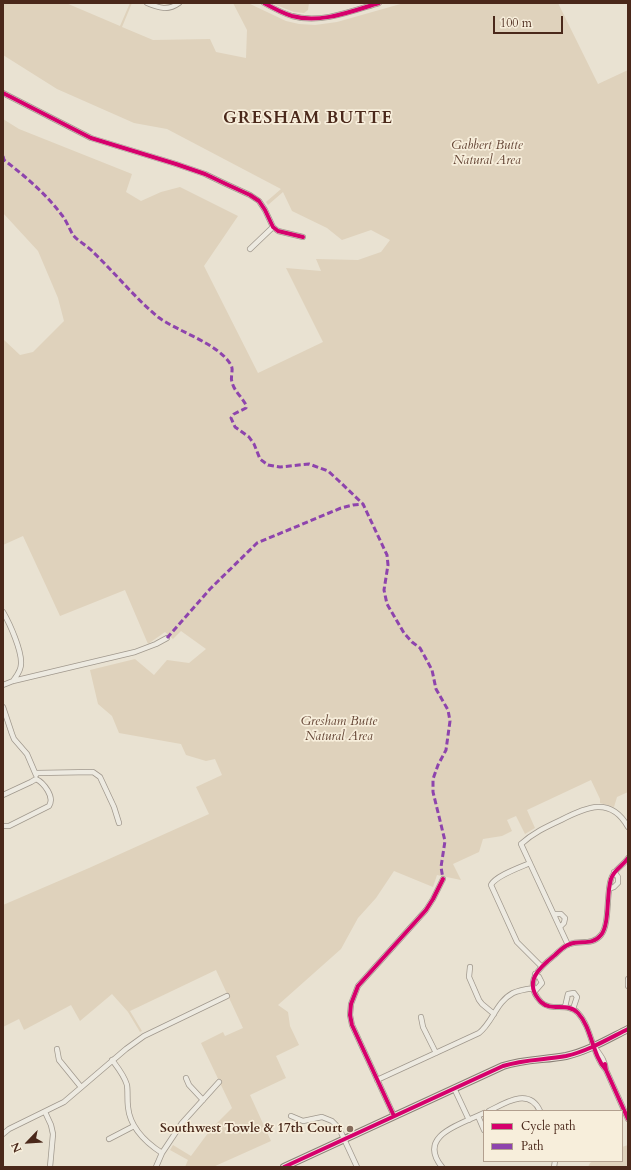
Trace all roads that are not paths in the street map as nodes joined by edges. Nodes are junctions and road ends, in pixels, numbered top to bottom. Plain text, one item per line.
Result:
1 (146, 3) edge
2 (179, 3) edge
3 (264, 3) edge
4 (380, 3) edge
5 (3, 93) edge
6 (273, 228) junction
7 (303, 237) dead end
8 (250, 250) dead end
9 (3, 612) edge
10 (167, 638) dead end
11 (13, 681) junction
12 (3, 685) edge
13 (3, 707) edge
14 (36, 776) junction
15 (3, 795) edge
16 (119, 823) dead end
17 (3, 826) edge
18 (628, 828) edge
19 (628, 858) edge
20 (530, 863) junction
21 (614, 872) junction
22 (443, 879) dead end
23 (609, 889) junction
24 (554, 914) junction
25 (560, 927) junction
26 (568, 944) junction
27 (541, 966) junction
28 (470, 967) dead end
29 (535, 974) junction
30 (628, 979) edge
31 (628, 986) edge
32 (534, 989) junction
33 (227, 996) dead end
34 (565, 1007) junction
35 (573, 1009) junction
36 (494, 1014) junction
37 (421, 1017) dead end
38 (628, 1029) edge
39 (594, 1046) junction
40 (57, 1049) dead end
41 (436, 1053) junction
42 (112, 1060) junction
43 (186, 1078) dead end
44 (378, 1080) junction
45 (219, 1082) dead end
46 (81, 1087) junction
47 (454, 1088) junction
48 (203, 1100) junction
49 (491, 1110) edge
50 (539, 1110) edge
51 (45, 1112) junction
52 (483, 1114) edge
53 (291, 1116) dead end
54 (394, 1116) junction
55 (478, 1116) junction
56 (628, 1119) edge
57 (469, 1120) junction
58 (134, 1126) junction
59 (483, 1128) edge
60 (3, 1134) edge
61 (109, 1139) dead end
62 (344, 1139) junction
63 (162, 1152) junction
64 (50, 1167) edge
65 (156, 1167) edge
66 (284, 1167) edge
67 (357, 1167) edge
68 (442, 1167) edge

1 - 2 street
3 - 4 street
5 - 6 street
6 - 7 street
6 - 8 street
9 - 11 street
10 - 11 street
11 - 12 street
13 - 14 street
14 - 15 street
14 - 16 street
14 - 17 street
18 - 20 street
19 - 21 street
20 - 24 street
20 - 27 street
21 - 23 street
21 - 23 street
22 - 44 street
23 - 26 street
24 - 25 street
24 - 25 street
25 - 26 street
26 - 27 street
27 - 29 street
28 - 36 street
29 - 32 street
29 - 32 street
30 - 31 street
32 - 34 street
32 - 36 street
33 - 42 street
34 - 35 street
34 - 35 street
35 - 39 street
36 - 41 street
37 - 41 street
38 - 39 main road
39 - 47 main road
39 - 56 street
40 - 46 street
41 - 44 street
42 - 46 street
42 - 58 street
43 - 48 street
44 - 54 street
45 - 48 street
46 - 51 street
47 - 54 main road
47 - 57 street
48 - 63 street
49 - 50 street
51 - 60 street
51 - 64 street
52 - 55 street
53 - 62 street
54 - 62 main road
55 - 57 street
55 - 59 street
57 - 68 street
58 - 61 street
58 - 63 street
62 - 66 main road
62 - 67 street
63 - 65 street

